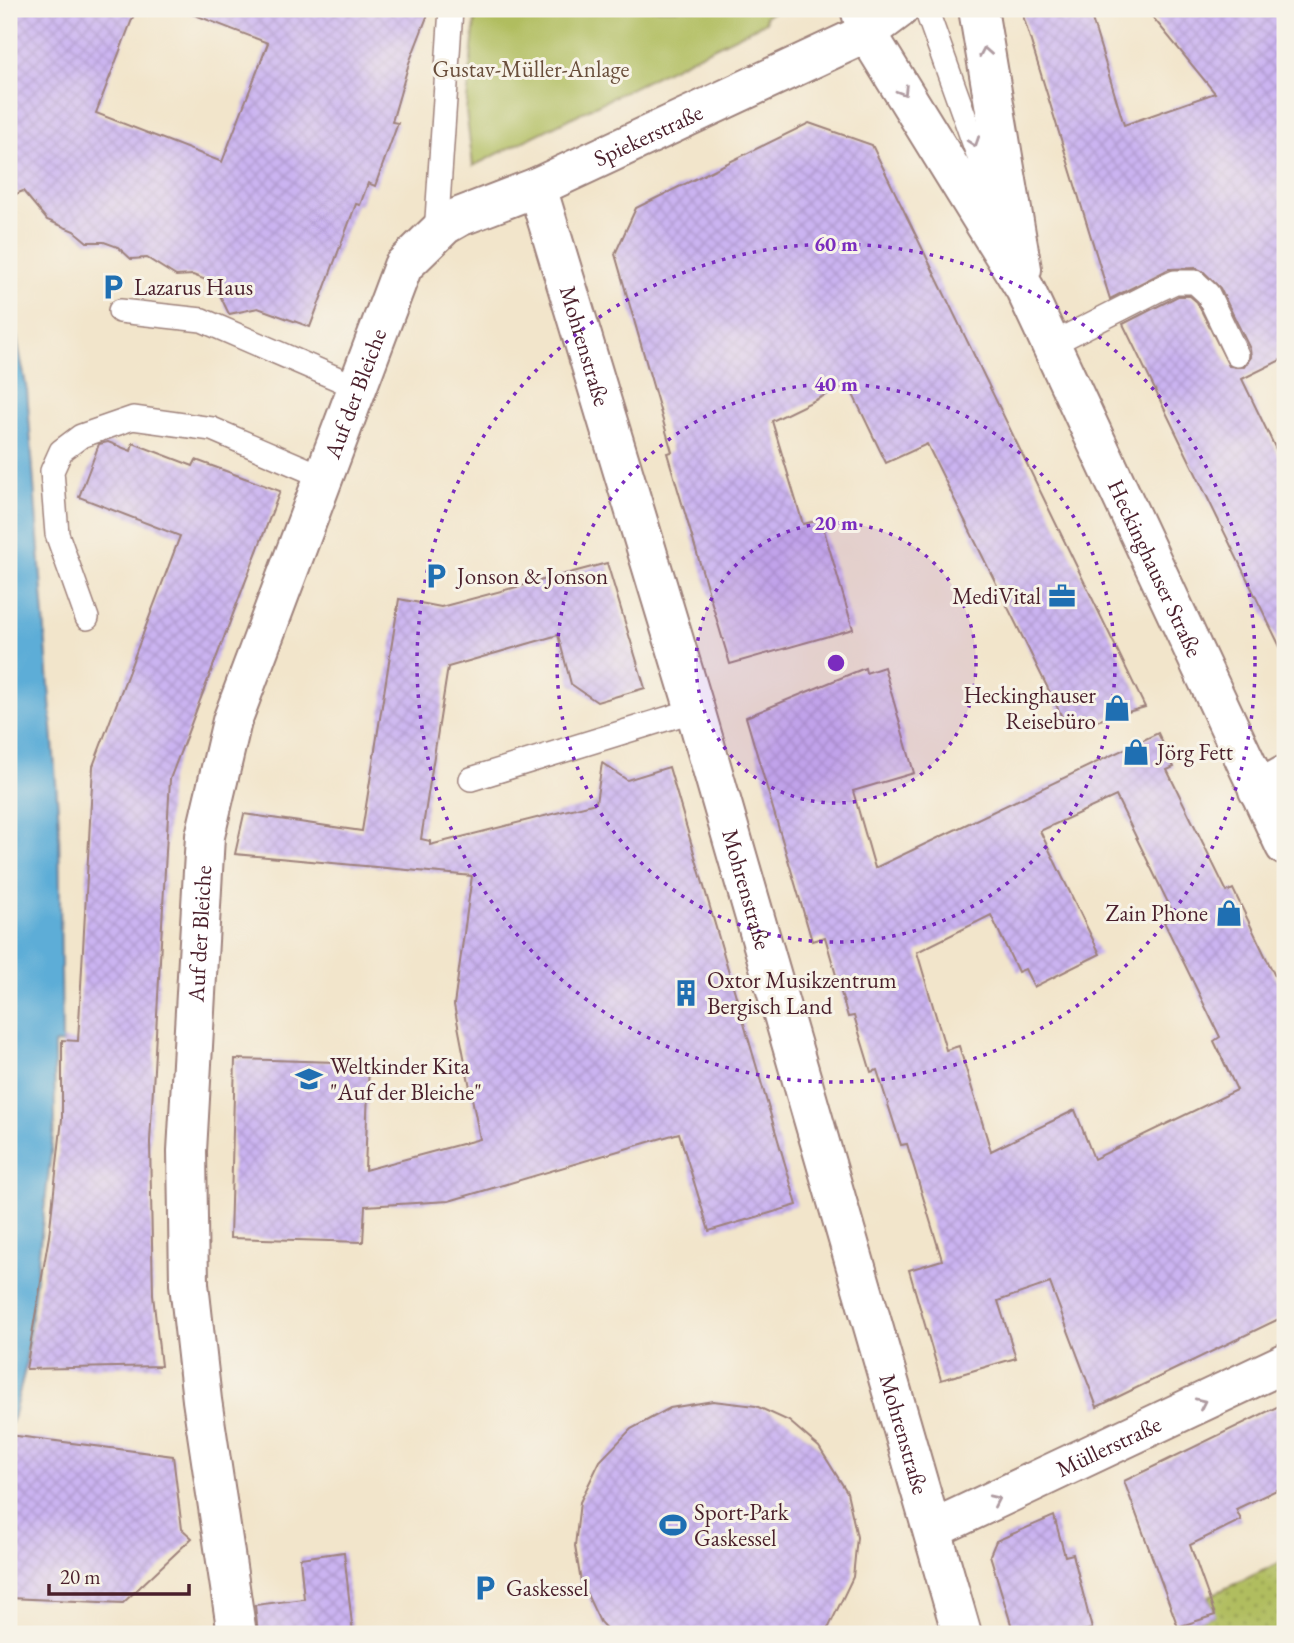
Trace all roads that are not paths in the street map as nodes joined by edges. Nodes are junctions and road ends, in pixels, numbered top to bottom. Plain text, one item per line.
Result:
1 (451, 9) edge
2 (898, 9) edge
3 (926, 9) edge
4 (978, 9) edge
5 (863, 21) edge
6 (537, 187) junction
7 (436, 234) junction
8 (403, 266) joint
9 (1025, 289) junction
10 (120, 311) dead end
11 (1052, 344) junction
12 (1237, 355) dead end
13 (359, 388) junction
14 (324, 477) junction
15 (87, 618) dead end
16 (695, 710) junction
17 (471, 779) dead end
18 (1271, 782) edge
19 (1285, 846) edge
20 (1285, 1363) edge
21 (933, 1529) junction
22 (237, 1634) edge
23 (962, 1634) edge

1 - 7 lane
2 - 5 street, Spiekerstraße
3 -> 9 lane
9 -> 4 street, Heckinghauser Straße
5 - 6 street, Spiekerstraße
5 -> 9 street, Heckinghauser Straße
6 - 7 street, Spiekerstraße
6 - 16 street, Mohrenstraße
7 - 8 street, Spiekerstraße
8 - 13 street, Auf der Bleiche
9 - 11 street, Heckinghauser Straße
10 - 13 lane
11 - 12 lane
11 - 18 street, Heckinghauser Straße
13 - 14 street, Auf der Bleiche
14 - 15 lane
14 - 22 street, Auf der Bleiche
16 - 17 lane
16 - 21 street, Mohrenstraße
18 - 19 street, Heckinghauser Straße
21 -> 20 street, Müllerstraße
21 - 23 street, Mohrenstraße

